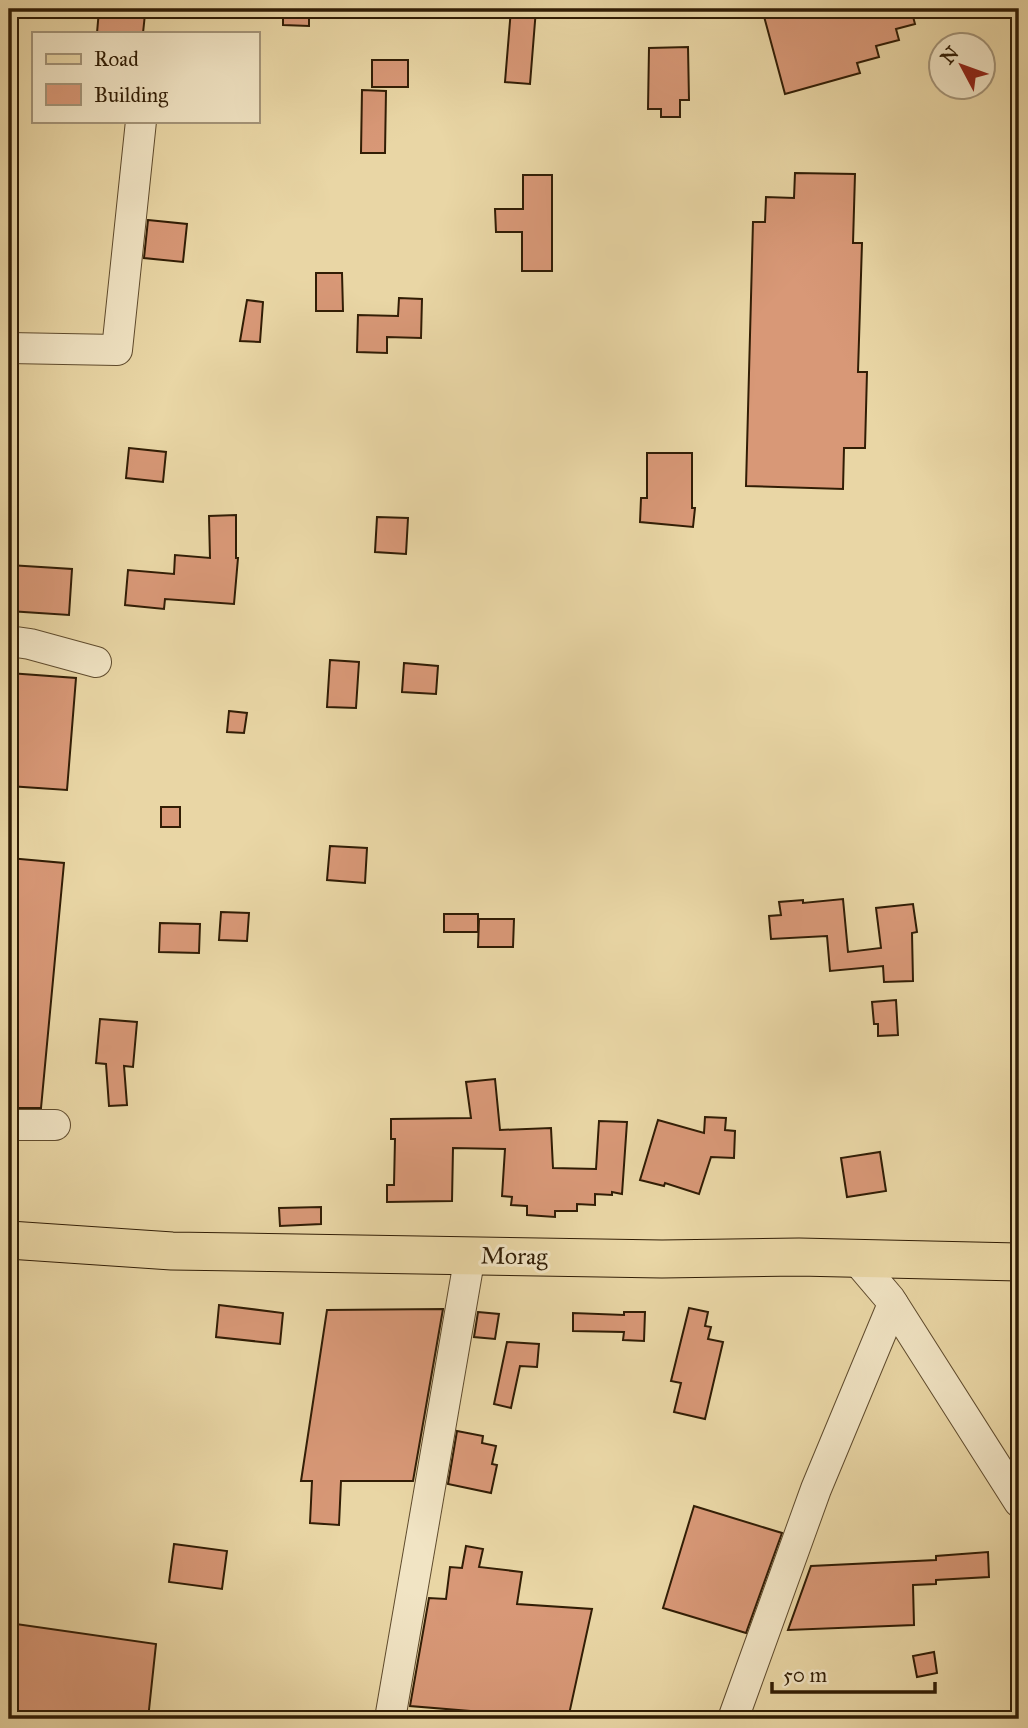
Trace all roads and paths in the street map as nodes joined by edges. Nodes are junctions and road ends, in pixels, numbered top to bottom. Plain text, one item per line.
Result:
1 (141, 122) edge
2 (9, 348) edge
3 (9, 641) edge
4 (96, 662) dead end
5 (9, 1125) edge
6 (55, 1125) dead end
7 (9, 1240) edge
8 (470, 1255) junction
9 (856, 1259) junction
10 (1019, 1262) edge
11 (893, 1304) junction
12 (1019, 1502) edge
13 (390, 1719) edge
14 (733, 1719) edge

1 - 2 street
3 - 4 street
5 - 6 street
7 - 8 main road, Morag
8 - 9 main road, Morag
8 - 13 street
9 - 10 main road, Morag
9 - 11 street
11 - 12 street
11 - 14 street

